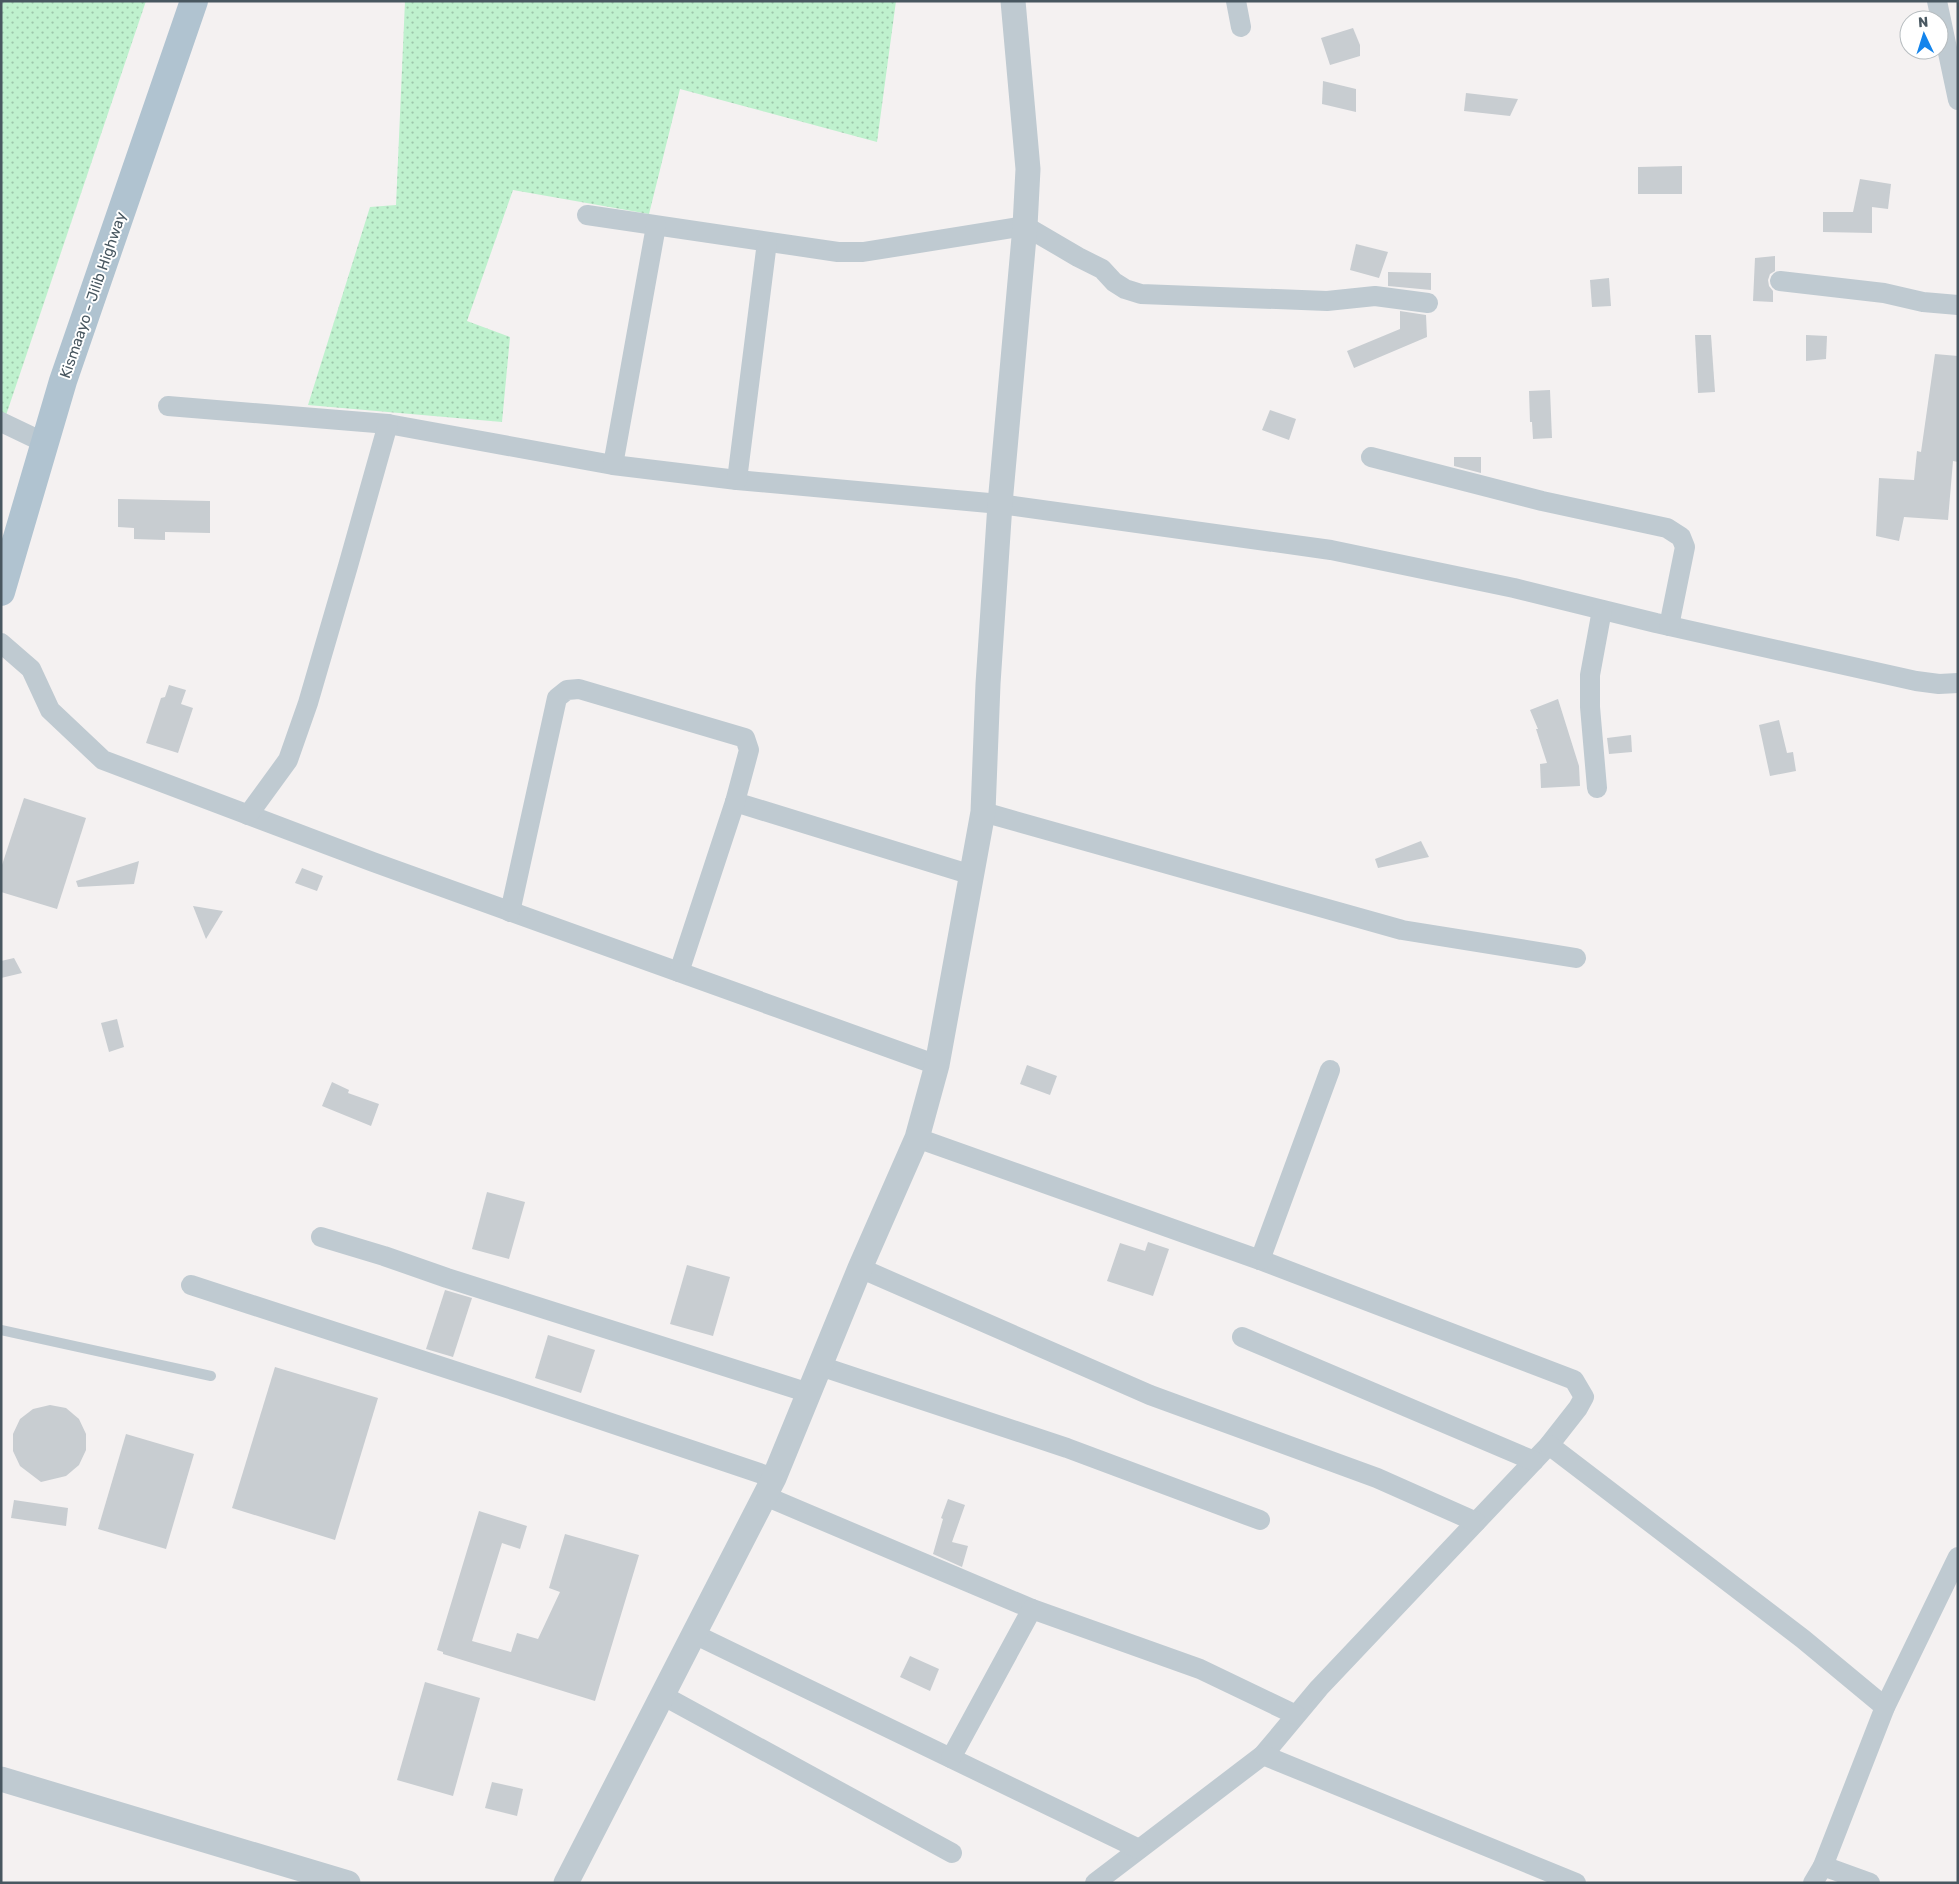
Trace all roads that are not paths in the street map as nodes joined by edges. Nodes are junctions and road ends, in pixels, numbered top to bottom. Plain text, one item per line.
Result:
1 (194, 1) edge
2 (1012, 1) edge
3 (1236, 1) edge
4 (1937, 1) edge
5 (1241, 27) dead end
6 (1958, 100) edge
7 (587, 215) dead end
8 (656, 226) junction
9 (1025, 226) junction
10 (768, 242) junction
11 (1780, 281) dead end
12 (1428, 303) dead end
13 (1958, 305) edge
14 (168, 406) dead end
15 (1, 422) edge
16 (388, 424) junction
17 (45, 443) junction
18 (1371, 457) dead end
19 (613, 465) junction
20 (737, 480) junction
21 (1000, 504) junction
22 (1, 592) edge
23 (1602, 610) junction
24 (1669, 626) junction
25 (1, 643) edge
26 (1958, 683) edge
27 (1597, 788) dead end
28 (735, 802) junction
29 (983, 812) junction
30 (248, 815) junction
31 (972, 875) junction
32 (510, 912) junction
33 (1576, 958) dead end
34 (678, 972) junction
35 (937, 1066) junction
36 (1330, 1070) dead end
37 (918, 1138) junction
38 (321, 1237) dead end
39 (1260, 1260) junction
40 (860, 1268) junction
41 (191, 1285) dead end
42 (1, 1330) edge
43 (1242, 1337) dead end
44 (820, 1366) junction
45 (212, 1376) dead end
46 (809, 1393) junction
47 (1549, 1445) junction
48 (1534, 1461) junction
49 (769, 1487) junction
50 (1260, 1520) dead end
51 (1476, 1522) junction
52 (1958, 1557) edge
53 (1032, 1609) junction
54 (694, 1634) junction
55 (662, 1695) junction
56 (1885, 1707) junction
57 (1296, 1715) junction
58 (1263, 1755) junction
59 (951, 1758) junction
60 (1, 1779) edge
61 (1139, 1849) junction
62 (952, 1853) dead end
63 (1818, 1874) edge
64 (348, 1883) edge
65 (566, 1883) edge
66 (1095, 1883) edge
67 (1576, 1883) edge
68 (1870, 1883) edge

1 - 17 main road, Kismaayo - Jilib Highway
2 - 9 street
3 - 5 street
4 - 6 street
7 - 8 street
8 - 10 street
8 - 19 street
9 - 10 street
9 - 12 street
9 - 21 street
10 - 20 street
11 - 13 street
14 - 16 street
15 - 17 street
16 - 19 street
16 - 30 street
17 - 22 main road, Kismaayo - Jilib Highway
18 - 24 street
19 - 20 street
20 - 21 street
21 - 23 street
21 - 29 street
23 - 24 street
23 - 27 street
24 - 26 street
25 - 30 street
28 - 31 street
28 - 32 street
28 - 34 street
29 - 31 street
29 - 33 street
30 - 32 street
31 - 35 street
32 - 34 street
34 - 35 street
35 - 37 street
36 - 39 street
37 - 39 street
37 - 40 street
38 - 46 street
39 - 47 street
40 - 44 street
40 - 51 street
41 - 49 street
42 - 45 lane
43 - 48 street
44 - 46 street
44 - 50 street
46 - 49 street
47 - 48 street
47 - 56 street
48 - 51 street
49 - 53 street
49 - 54 street
51 - 57 street
52 - 56 street
53 - 57 street
53 - 59 street
54 - 55 street
54 - 59 street
55 - 62 street
55 - 65 street
56 - 63 street
57 - 58 street
58 - 61 street
58 - 67 street
59 - 61 street
60 - 64 street
61 - 66 street
63 - 68 street

